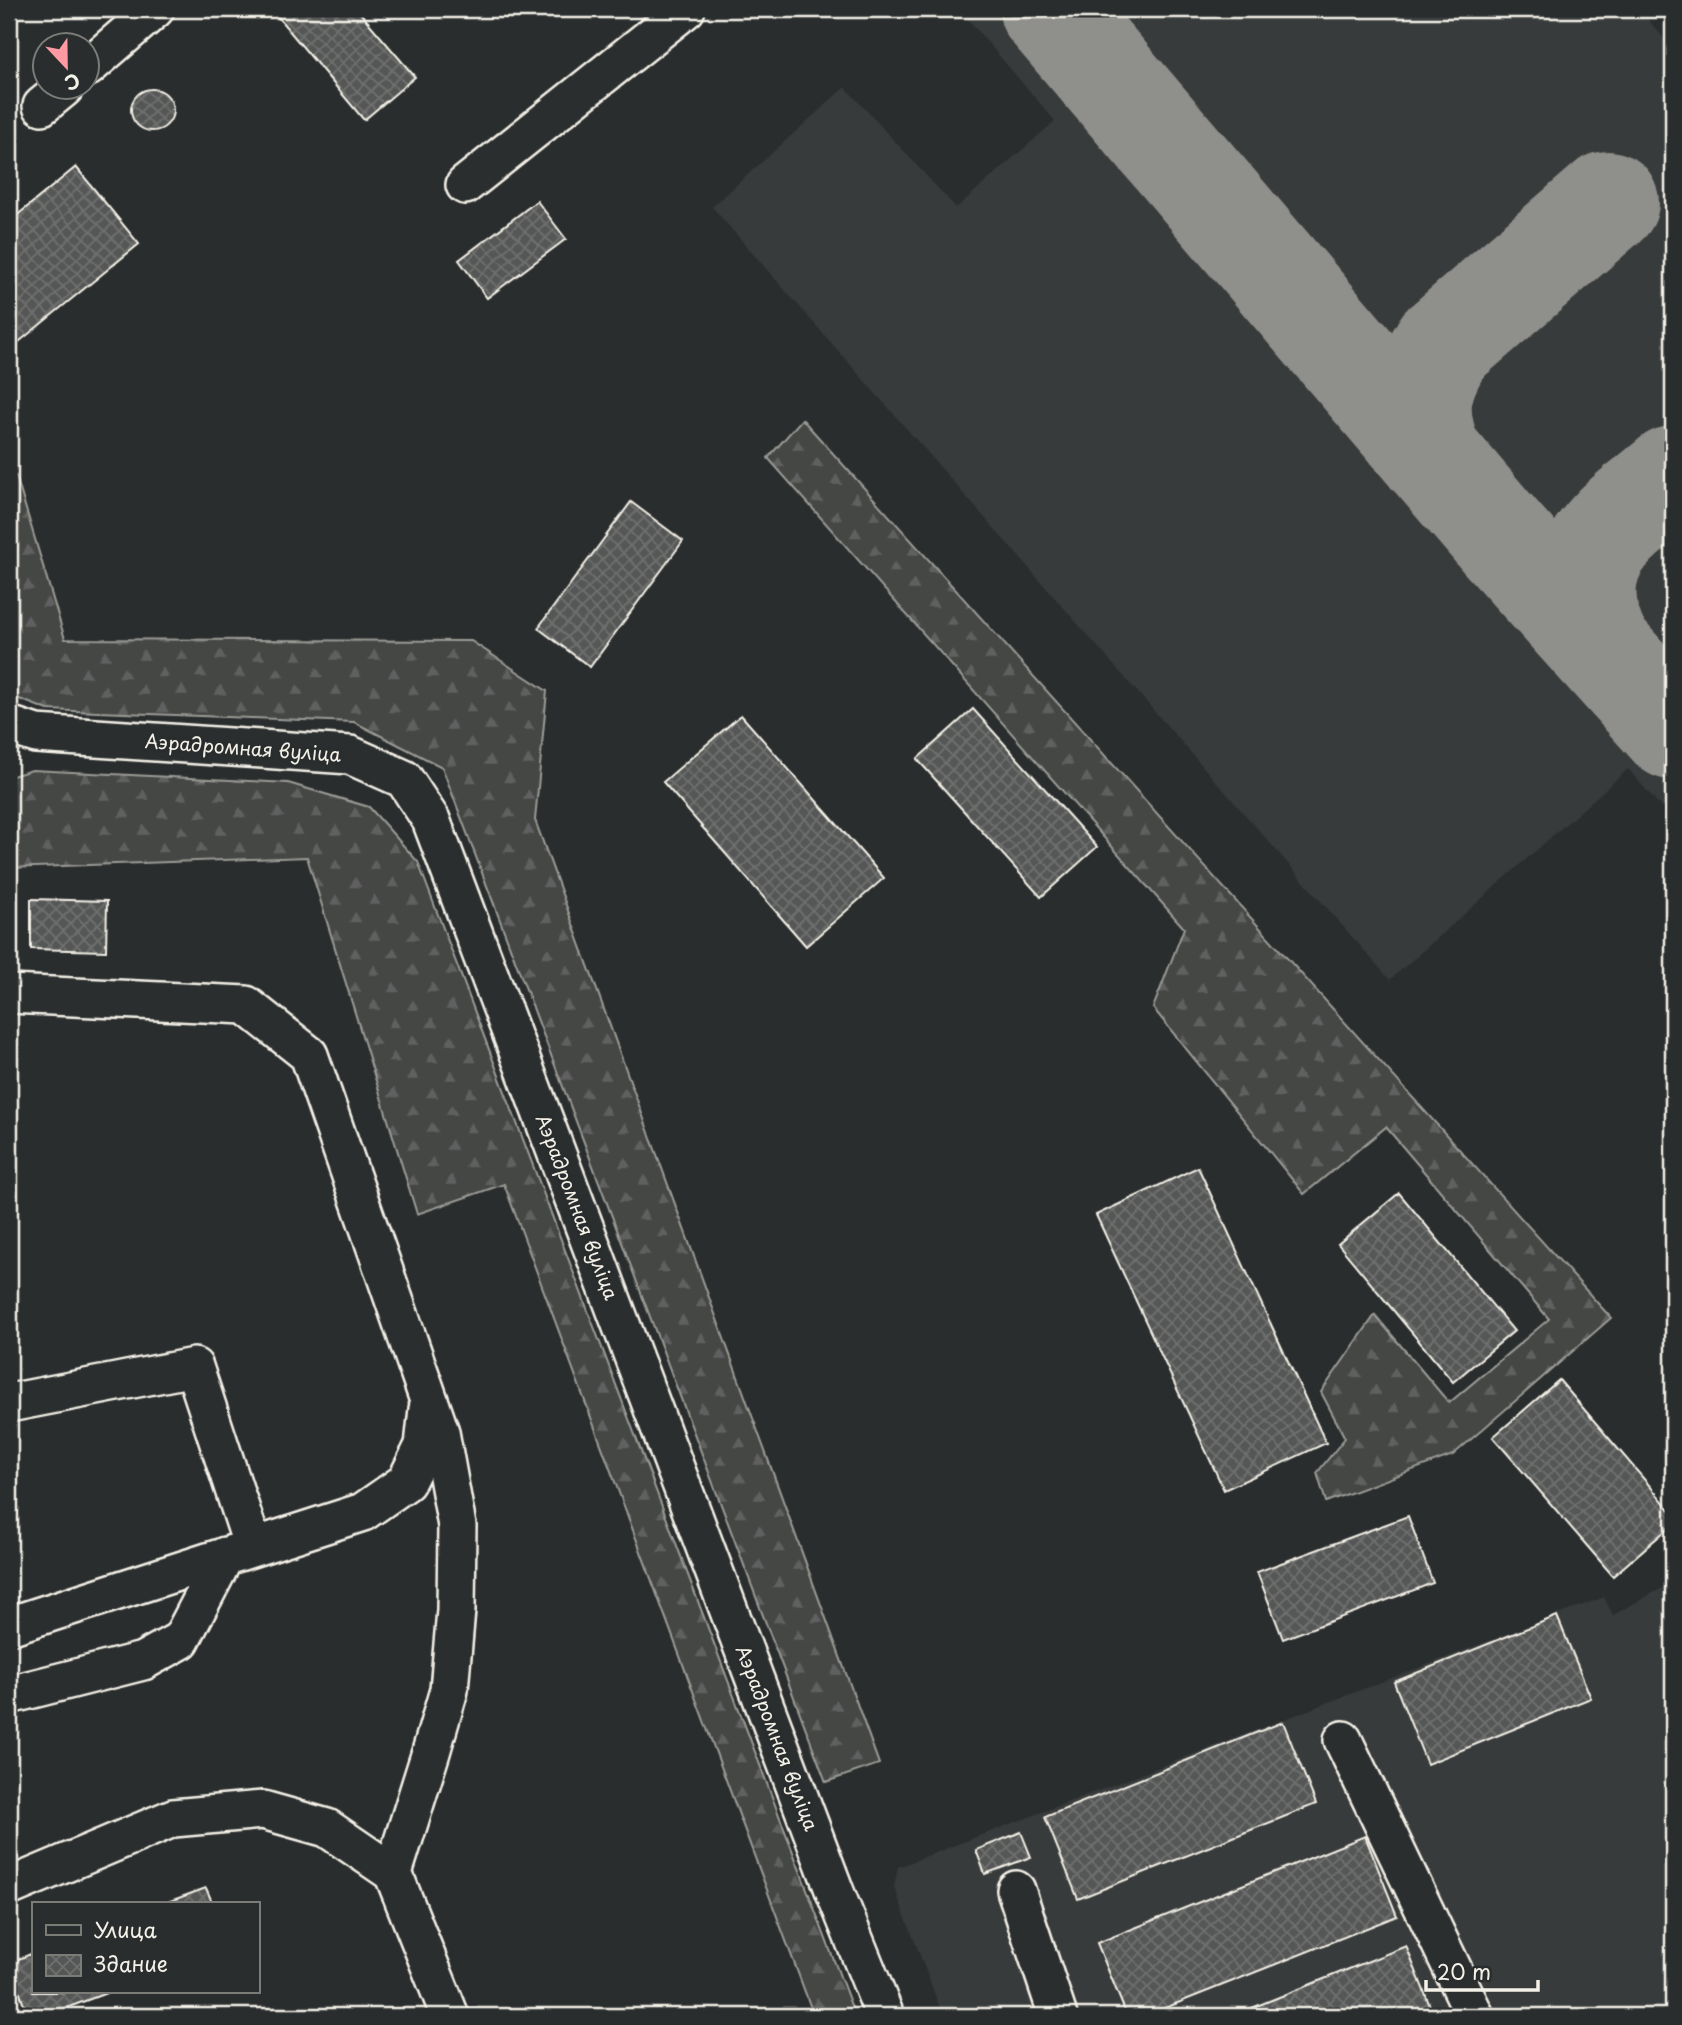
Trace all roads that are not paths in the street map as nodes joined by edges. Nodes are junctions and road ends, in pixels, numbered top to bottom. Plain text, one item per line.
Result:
1 (155, 9) edge
2 (686, 9) edge
3 (102, 55) edge
4 (465, 185) dead end
5 (18, 733) edge
6 (9, 994) edge
7 (429, 1401) junction
8 (9, 1403) edge
9 (239, 1552) junction
10 (9, 1626) edge
11 (9, 1695) edge
12 (1343, 1740) dead end
13 (393, 1873) junction
14 (9, 1886) edge
15 (1016, 1890) dead end
16 (450, 2016) edge
17 (885, 2016) edge
18 (1058, 2016) edge
19 (1475, 2016) edge

1 - 3 street
2 - 4 street
5 - 17 street, Аэрадромная вуліца
6 - 7 street
7 - 9 street
7 - 13 street
8 - 9 street
9 - 10 street
9 - 11 street
12 - 19 street
13 - 14 street
13 - 16 street
15 - 18 street

